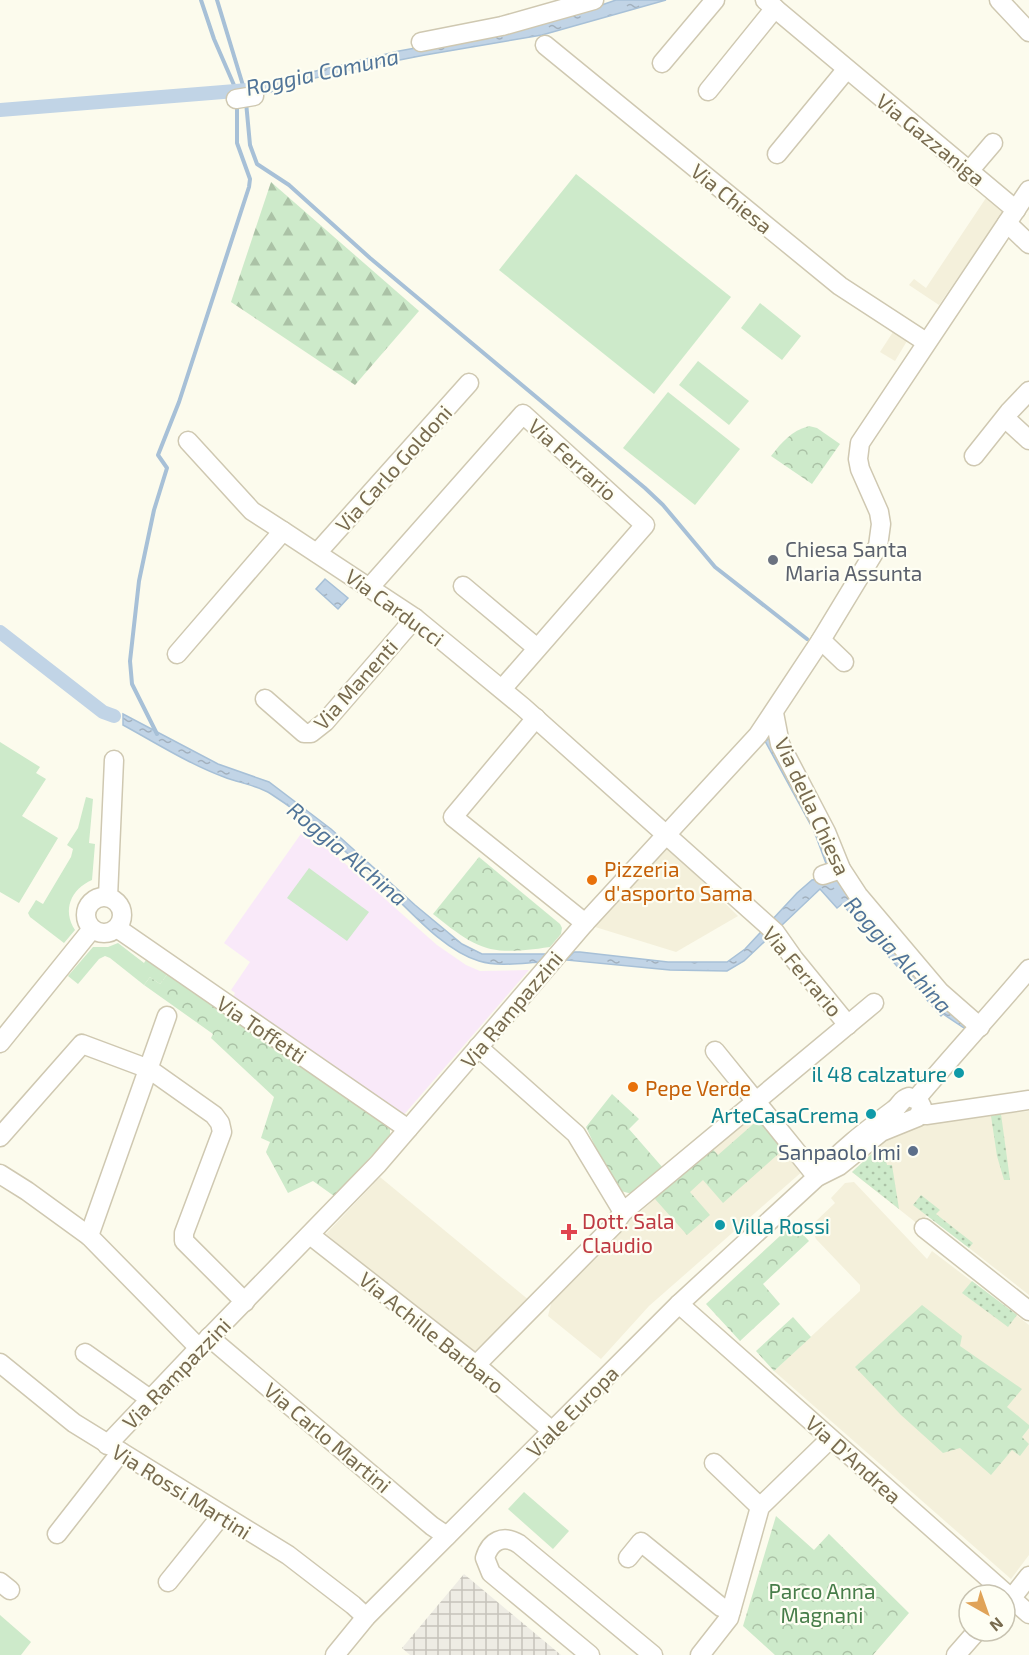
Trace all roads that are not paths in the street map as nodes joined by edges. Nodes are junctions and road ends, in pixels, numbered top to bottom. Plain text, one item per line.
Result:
1 (594, 0) edge
2 (715, 0) edge
3 (999, 0) edge
4 (770, 4) edge
5 (1029, 32) edge
6 (421, 42) dead end
7 (545, 45) dead end
8 (662, 63) dead end
9 (846, 70) junction
10 (708, 91) dead end
11 (993, 143) dead end
12 (777, 154) dead end
13 (970, 170) junction
14 (1029, 190) edge
15 (1011, 217) junction
16 (1029, 244) edge
17 (926, 342) junction
18 (469, 383) dead end
19 (1029, 392) edge
20 (1005, 418) junction
21 (1029, 440) edge
22 (188, 441) dead end
23 (974, 456) dead end
24 (283, 531) junction
25 (317, 553) junction
26 (463, 586) dead end
27 (370, 587) junction
28 (415, 618) junction
29 (821, 640) junction
30 (537, 648) junction
31 (177, 654) dead end
32 (844, 662) dead end
33 (502, 689) junction
34 (265, 699) dead end
35 (774, 713) junction
36 (536, 718) junction
37 (114, 760) dead end
38 (667, 834) junction
39 (841, 869) junction
40 (823, 875) dead end
41 (108, 897) junction
42 (585, 923) junction
43 (117, 928) junction
44 (92, 929) junction
45 (1029, 969) edge
46 (1022, 991) edge
47 (874, 1003) dead end
48 (167, 1016) dead end
49 (848, 1025) junction
50 (980, 1028) junction
51 (2, 1036) edge
52 (478, 1047) junction
53 (715, 1051) dead end
54 (149, 1069) junction
55 (1029, 1100) edge
56 (755, 1101) junction
57 (911, 1110) junction
58 (408, 1129) junction
59 (0, 1137) edge
60 (0, 1174) edge
61 (817, 1177) junction
62 (622, 1212) junction
63 (924, 1228) dead end
64 (310, 1235) junction
65 (89, 1236) junction
66 (245, 1302) junction
67 (679, 1304) junction
68 (1029, 1311) edge
69 (204, 1342) junction
70 (85, 1353) dead end
71 (0, 1363) edge
72 (476, 1365) junction
73 (150, 1399) junction
74 (552, 1431) junction
75 (830, 1439) junction
76 (114, 1449) junction
77 (714, 1463) dead end
78 (760, 1507) junction
79 (221, 1516) junction
80 (57, 1534) dead end
81 (447, 1536) junction
82 (628, 1558) dead end
83 (1029, 1576) edge
84 (168, 1582) dead end
85 (989, 1583) edge
86 (1017, 1590) edge
87 (731, 1611) junction
88 (366, 1617) junction
89 (966, 1643) edge
90 (336, 1655) edge
91 (590, 1655) edge
92 (653, 1655) edge
93 (700, 1655) edge
94 (956, 1655) edge

1 - 6 street
2 - 8 street
3 - 5 street
4 - 9 street, Via Gazzaniga
4 - 10 street
7 - 17 street, Via Chiesa
9 - 12 street
9 - 13 street, Via Gazzaniga
11 - 13 street
13 - 15 street, Via Gazzaniga
14 - 15 street
15 - 16 street, Via Gazzaniga
15 - 17 street
17 - 29 street
18 - 25 street, Via Carlo Goldoni
19 - 20 street
20 - 21 street
20 - 23 street
22 - 24 street, Via Carducci
24 - 25 street, Via Carducci
24 - 31 street
25 - 27 street, Via Carducci
26 - 30 street
27 - 28 street, Via Carducci
27 - 30 street, Via Ferrario
28 - 33 street, Via Carducci
28 - 34 street, Via Manenti
29 - 32 street
29 - 35 street
30 - 33 street, Via Ferrario
33 - 36 street, Via Ferrario
35 - 38 street, Via Rampazzini
35 - 39 street, Via della Chiesa
36 - 38 street, Via Ferrario
36 - 42 street
37 - 41 street
38 - 42 street, Via Rampazzini
38 - 49 street, Via Ferrario
39 - 40 street
39 - 50 street, Via della Chiesa
41 - 43 street
41 - 44 street
42 - 52 street, Via Rampazzini
43 - 44 street
43 - 58 street, Via Toffetti
44 - 51 street
45 - 46 street
46 - 50 street
47 - 49 street
48 - 54 street
49 - 56 street
50 - 57 street
52 - 58 street, Via Rampazzini
52 - 62 street
53 - 56 street
54 - 59 street
54 - 65 street
54 - 66 street, Via Rampazzini
55 - 57 street
56 - 61 street
56 - 62 street
57 - 61 street, Viale Europa
58 - 64 street, Via Rampazzini
60 - 65 street, Via Carlo Martini
61 - 67 street, Viale Europa
62 - 72 street
63 - 68 street
64 - 66 street, Via Rampazzini
64 - 72 street, Via Achille Barbaro
65 - 69 street, Via Carlo Martini
66 - 69 street, Via Rampazzini
67 - 74 street, Viale Europa
67 - 75 street, Via D'Andrea
69 - 73 street, Via Rampazzini
69 - 81 street, Via Carlo Martini
70 - 73 street
71 - 76 street, Via Rossi Martini
72 - 74 street, Via Achille Barbaro
73 - 76 street, Via Rampazzini
74 - 81 street, Viale Europa
75 - 78 street
75 - 85 street, Via D'Andrea
76 - 79 street, Via Rossi Martini
76 - 80 street, Via Rampazzini
77 - 78 street
78 - 87 street
79 - 84 street
79 - 88 street, Via Rossi Martini
81 - 88 street, Viale Europa
82 - 87 street
83 - 86 street
87 - 93 street
88 - 90 street, Viale Europa
89 - 94 street
91 - 92 street

